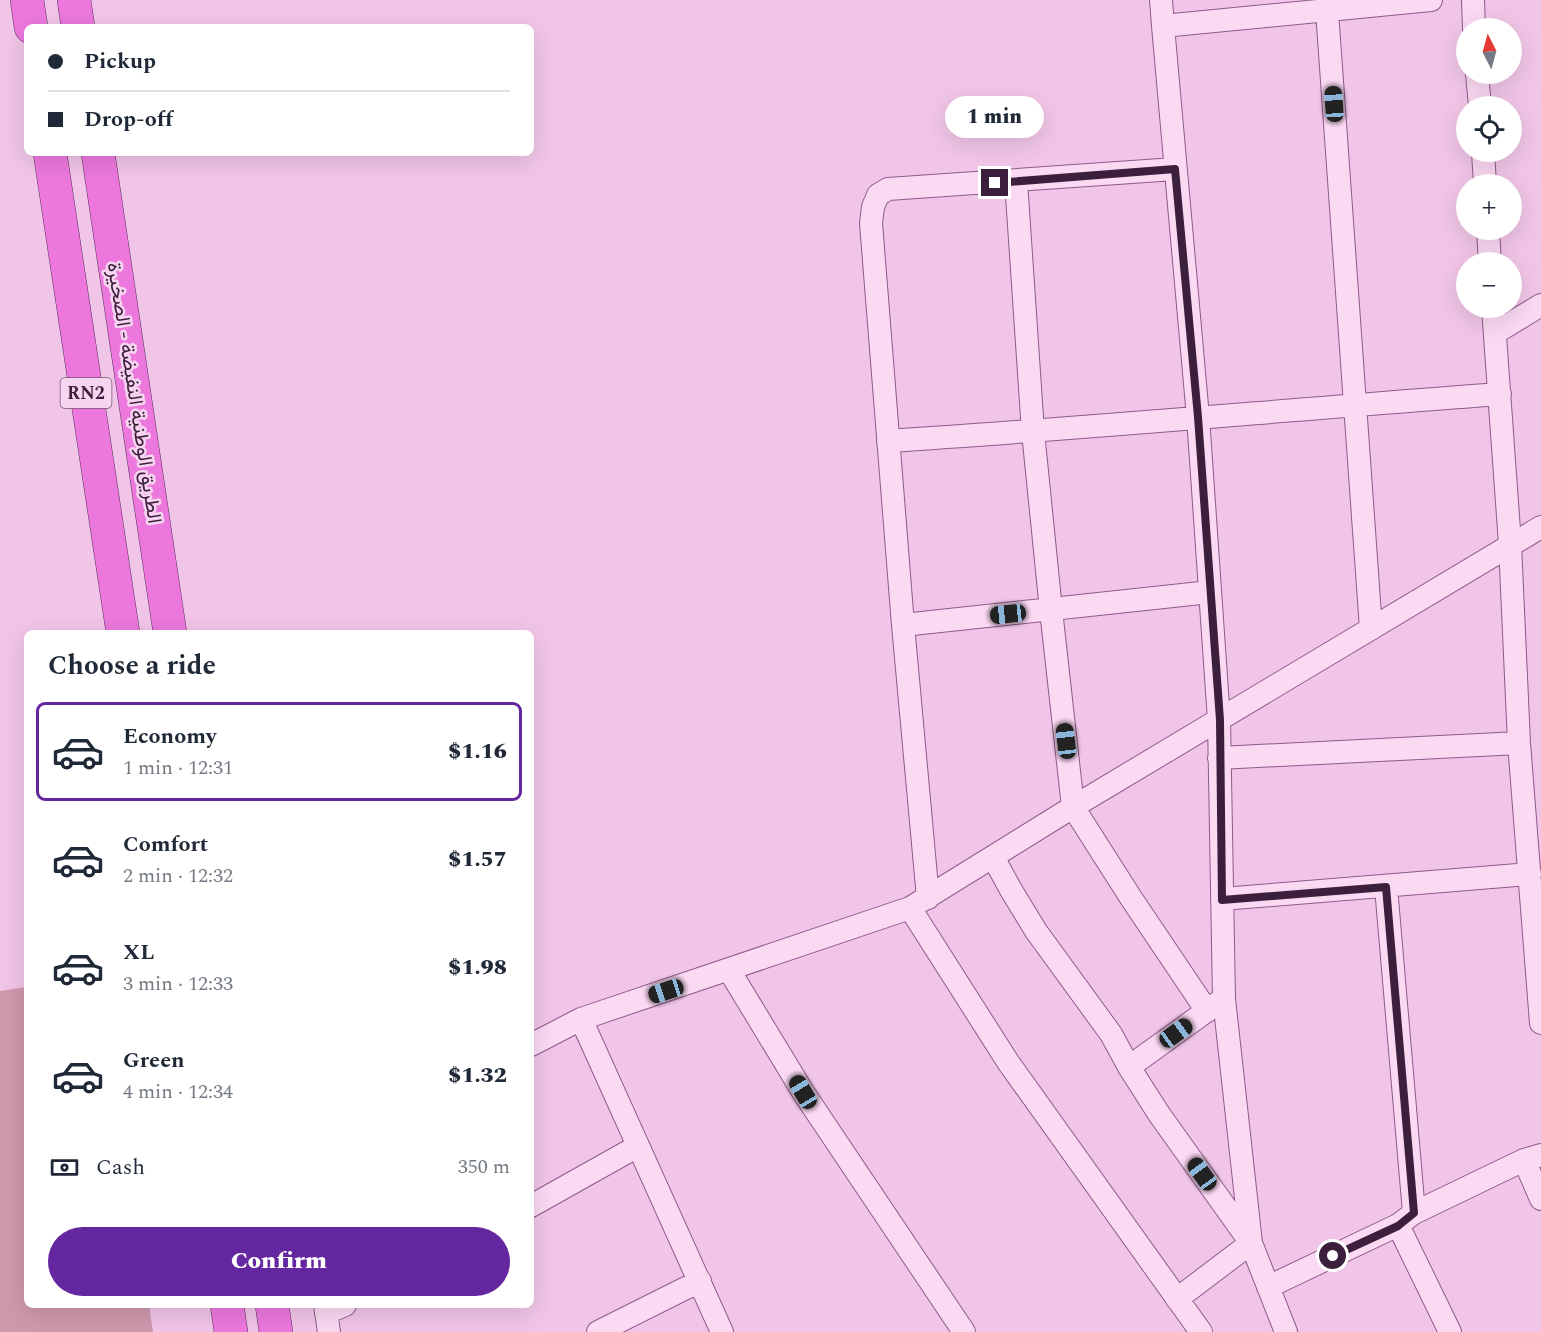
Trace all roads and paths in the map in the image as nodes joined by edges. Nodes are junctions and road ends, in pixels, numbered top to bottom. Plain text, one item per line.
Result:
1 (27, 0) edge
2 (74, 0) edge
3 (1161, 0) edge
4 (1431, 0) edge
5 (1473, 0) edge
6 (1328, 11) junction
7 (1474, 18) edge
8 (31, 24) edge
9 (78, 24) edge
10 (1163, 26) junction
11 (50, 156) edge
12 (98, 156) edge
13 (1175, 169) junction
14 (1016, 181) junction
15 (1541, 305) edge
16 (1494, 318) edge
17 (1495, 333) junction
18 (1500, 394) junction
19 (1356, 404) junction
20 (1198, 417) junction
21 (1033, 432) junction
22 (888, 441) junction
23 (1541, 527) edge
24 (1510, 544) junction
25 (1210, 592) junction
26 (1051, 610) junction
27 (903, 625) junction
28 (1371, 629) junction
29 (123, 630) edge
30 (170, 630) edge
31 (1220, 720) junction
32 (1518, 743) junction
33 (1219, 758) junction
34 (1073, 807) junction
35 (993, 857) junction
36 (1530, 874) junction
37 (1386, 887) junction
38 (1222, 900) junction
39 (919, 903) junction
40 (729, 970) junction
41 (1216, 1005) junction
42 (581, 1019) junction
43 (1541, 1023) edge
44 (534, 1043) edge
45 (1129, 1067) junction
46 (638, 1146) junction
47 (1532, 1158) edge
48 (1541, 1199) edge
49 (534, 1204) edge
50 (1406, 1219) junction
51 (1251, 1243) junction
52 (700, 1281) junction
53 (1268, 1287) junction
54 (1177, 1299) junction
55 (227, 1308) edge
56 (272, 1308) edge
57 (231, 1332) edge
58 (276, 1332) edge
59 (598, 1332) edge
60 (723, 1332) edge
61 (964, 1332) edge
62 (1201, 1332) edge
63 (1286, 1332) edge
64 (1450, 1332) edge

1 - 8 highway
2 - 9 highway
3 - 10 street
4 - 6 street
5 - 7 street
6 - 10 street
6 - 19 street
10 - 13 street
11 - 29 highway, RN2
12 - 30 highway, الطريق الوطنية النفيضة - الصخيرة / RN2
13 - 14 street
13 - 20 street
14 - 21 street
14 - 22 street
15 - 17 street
16 - 17 street
17 - 18 street
18 - 19 street
18 - 24 street
19 - 20 street
19 - 28 street
20 - 21 street
20 - 25 street
21 - 22 street
21 - 26 street
22 - 27 street
23 - 24 street
24 - 28 street
24 - 32 street
25 - 26 street
25 - 31 street
26 - 27 street
26 - 34 street
27 - 39 street
28 - 31 street
31 - 33 street
31 - 34 street
32 - 33 street
32 - 36 street
33 - 38 street
34 - 35 street
34 - 41 street
35 - 39 street
35 - 45 street
36 - 37 street
36 - 43 street
37 - 38 street
37 - 50 street
38 - 41 street
39 - 40 street
39 - 54 street
40 - 42 street
40 - 61 street
41 - 45 street
41 - 51 street
42 - 44 street
42 - 46 street
45 - 51 street
46 - 49 street
46 - 52 street
47 - 48 street
47 - 50 street
50 - 53 street
50 - 64 street
51 - 53 street
51 - 54 street
52 - 59 street
52 - 60 street
53 - 63 street
54 - 62 street
55 - 57 highway
56 - 58 highway

